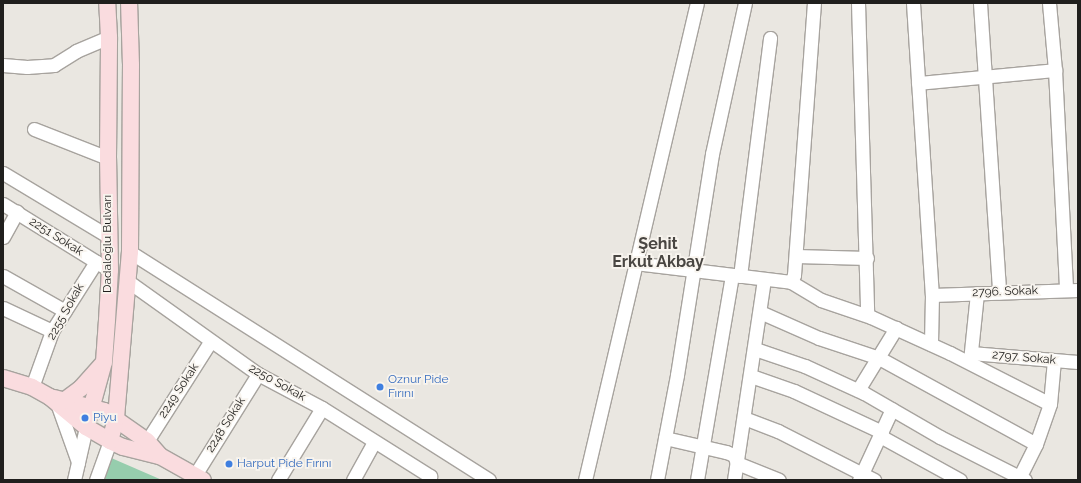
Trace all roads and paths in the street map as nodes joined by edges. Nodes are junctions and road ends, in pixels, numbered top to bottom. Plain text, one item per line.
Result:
1 (107, 3) edge
2 (129, 3) edge
3 (697, 3) edge
4 (745, 3) edge
5 (814, 3) edge
6 (858, 3) edge
7 (913, 3) edge
8 (980, 3) edge
9 (1048, 3) edge
10 (109, 37) junction
11 (770, 38) dead end
12 (5, 68) edge
13 (1055, 70) junction
14 (985, 78) junction
15 (918, 84) junction
16 (34, 129) dead end
17 (108, 158) junction
18 (3, 173) edge
19 (3, 204) edge
20 (17, 212) junction
21 (108, 236) junction
22 (3, 237) edge
23 (130, 252) junction
24 (796, 256) junction
25 (867, 258) junction
26 (96, 262) junction
27 (635, 263) junction
28 (110, 270) junction
29 (692, 270) junction
30 (3, 276) edge
31 (736, 276) junction
32 (764, 279) junction
33 (129, 282) junction
34 (791, 282) junction
35 (1075, 291) edge
36 (999, 292) junction
37 (977, 293) junction
38 (932, 295) junction
39 (3, 308) edge
40 (65, 311) junction
41 (760, 312) junction
42 (867, 315) junction
43 (896, 328) junction
44 (52, 331) junction
45 (210, 342) junction
46 (931, 344) junction
47 (755, 349) junction
48 (877, 357) junction
49 (970, 358) junction
50 (1054, 360) junction
51 (104, 362) junction
52 (1078, 362) edge
53 (258, 374) junction
54 (751, 376) junction
55 (3, 378) edge
56 (32, 387) junction
57 (858, 390) junction
58 (57, 400) junction
59 (1050, 404) junction
60 (91, 407) junction
61 (322, 408) junction
62 (892, 409) junction
63 (116, 418) junction
64 (744, 418) junction
65 (86, 427) junction
66 (881, 434) junction
67 (665, 438) junction
68 (110, 441) junction
69 (147, 441) junction
70 (374, 442) junction
71 (1036, 444) junction
72 (702, 446) junction
73 (160, 456) junction
74 (78, 462) junction
75 (737, 463) junction
76 (860, 477) edge
77 (199, 478) edge
78 (429, 478) edge
79 (1021, 479) edge
80 (74, 480) edge
81 (96, 480) edge
82 (278, 480) edge
83 (353, 480) edge
84 (489, 480) edge
85 (585, 480) edge
86 (657, 480) edge
87 (696, 480) edge
88 (734, 480) edge
89 (779, 480) edge
90 (874, 480) edge
91 (960, 480) edge

1 - 10 main road, Dadaloğlu Bulvarı
2 - 23 main road, Dadaloğlu Bulvarı
3 - 27 street
4 - 29 street
5 - 24 street
6 - 25 street
7 - 15 street
8 - 14 street
9 - 13 street
10 - 12 street
10 - 17 main road, Dadaloğlu Bulvarı
11 - 31 street
13 - 14 street
13 - 35 street
14 - 15 street
14 - 36 street
15 - 38 street
16 - 17 street
17 - 21 main road, Dadaloğlu Bulvarı
18 - 21 street
19 - 20 street, 2251 Sokak
20 - 22 street
20 - 26 street, 2251 Sokak
21 - 28 main road, Dadaloğlu Bulvarı
23 - 33 main road, Dadaloğlu Bulvarı
23 - 84 street
24 - 25 street
24 - 34 street
25 - 42 street
26 - 28 street, 2251 Sokak
26 - 40 street, 2255 Sokak
27 - 29 street
27 - 85 street
28 - 51 main road, Dadaloğlu Bulvarı
29 - 31 street
29 - 67 street
30 - 40 street
31 - 32 street
31 - 72 street
32 - 34 street
32 - 41 street
33 - 45 street, 2250 Sokak
33 - 63 main road, Dadaloğlu Bulvarı
34 - 42 street
35 - 36 street, 2796. Sokak
36 - 37 street, 2796. Sokak
37 - 38 street, 2796. Sokak
37 - 49 street
38 - 46 street
39 - 44 street
40 - 44 street, 2255 Sokak
41 - 47 street
41 - 48 street
42 - 43 street
43 - 46 street
43 - 48 street
44 - 56 street, 2255 Sokak
45 - 53 street, 2250 Sokak
45 - 69 street, 2249 Sokak
46 - 49 street
47 - 54 street
47 - 57 street
48 - 57 street
48 - 71 street
49 - 50 street, 2797. Sokak
49 - 59 street
50 - 52 street, 2797. Sokak
50 - 59 street
51 - 58 main road
51 - 60 main road, Dadaloğlu Bulvarı
53 - 61 street, 2250 Sokak
53 - 77 street, 2248 Sokak
54 - 64 street
54 - 66 street
55 - 56 main road
56 - 58 main road
57 - 62 street
58 - 60 main road
58 - 65 main road
58 - 74 street
59 - 71 street
60 - 63 main road
60 - 65 main road, Dadaloğlu Bulvarı
61 - 70 street, 2250 Sokak
61 - 82 street
62 - 66 street
62 - 79 street
63 - 68 main road, Dadaloğlu Bulvarı
63 - 69 main road
64 - 75 street
64 - 76 street
65 - 68 main road
65 - 74 street, Dadaloğlu Bulvarı
66 - 76 street
66 - 91 street
67 - 72 street
67 - 86 street
68 - 73 main road
68 - 81 street, Dadaloğlu Bulvarı
69 - 73 main road
70 - 78 street, 2250 Sokak
70 - 83 street
71 - 79 street
72 - 75 street
72 - 87 street
73 - 77 main road
74 - 80 street, Dadaloğlu Bulvarı
75 - 88 street
75 - 89 street
76 - 90 street

